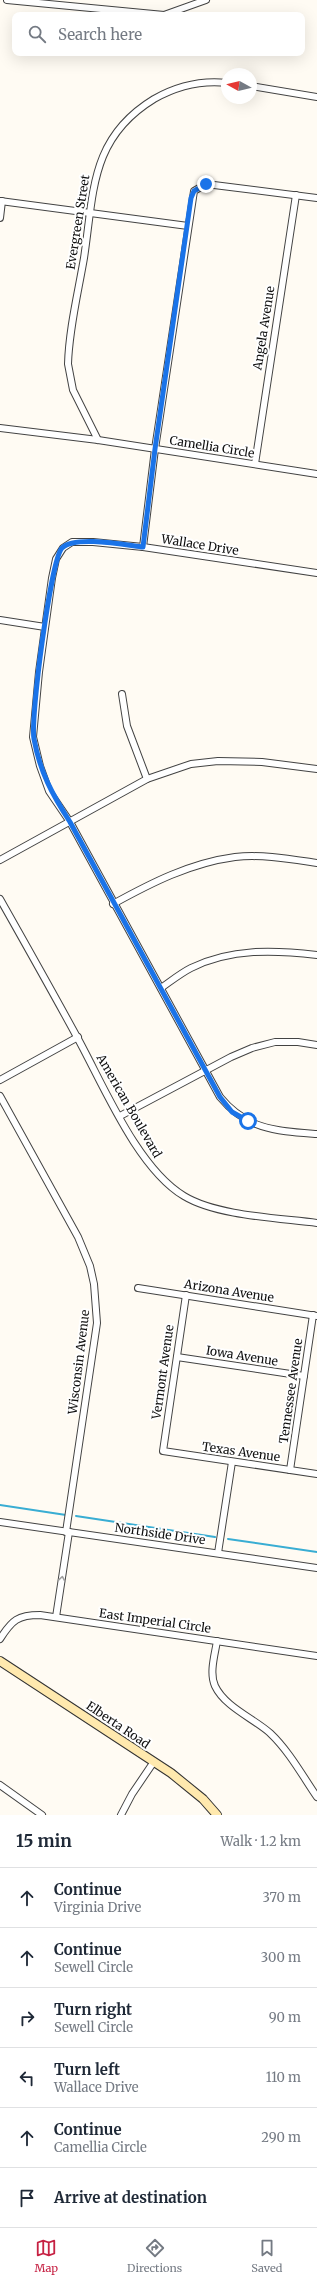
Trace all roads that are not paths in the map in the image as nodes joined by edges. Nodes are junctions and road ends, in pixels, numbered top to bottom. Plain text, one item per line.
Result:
1 (7, 0) edge
2 (206, 0) edge
3 (133, 12) edge
4 (172, 12) edge
5 (221, 83) edge
6 (257, 87) edge
7 (317, 97) edge
8 (296, 195) junction
9 (317, 198) edge
10 (1, 201) edge
11 (91, 214) junction
12 (0, 218) edge
13 (188, 226) junction
14 (0, 428) edge
15 (98, 440) junction
16 (155, 449) junction
17 (254, 464) junction
18 (317, 474) edge
19 (143, 547) junction
20 (317, 574) edge
21 (0, 620) edge
22 (46, 627) junction
23 (122, 694) dead end
24 (317, 770) edge
25 (147, 779) junction
26 (70, 822) junction
27 (0, 860) edge
28 (317, 862) edge
29 (0, 900) edge
30 (113, 904) junction
31 (317, 955) edge
32 (161, 988) junction
33 (78, 1037) junction
34 (317, 1045) edge
35 (206, 1070) junction
36 (0, 1080) edge
37 (0, 1096) edge
38 (120, 1116) junction
39 (317, 1134) edge
40 (317, 1223) edge
41 (138, 1288) dead end
42 (186, 1295) junction
43 (315, 1315) edge
44 (177, 1357) junction
45 (304, 1376) junction
46 (163, 1451) joint
47 (232, 1462) junction
48 (290, 1470) junction
49 (317, 1474) edge
50 (0, 1522) edge
51 (68, 1532) junction
52 (218, 1553) junction
53 (317, 1568) edge
54 (56, 1617) junction
55 (0, 1639) edge
56 (217, 1641) junction
57 (317, 1656) edge
58 (0, 1661) edge
59 (153, 1763) junction
60 (0, 1785) edge
61 (317, 1797) edge
62 (42, 1815) edge
63 (121, 1815) edge
64 (217, 1815) edge

1 - 3 street
2 - 4 street
5 - 11 street, Evergreen Street
6 - 7 street
8 - 9 street, Camellia Circle
8 - 13 street, Camellia Circle
8 - 17 street, Angela Avenue
10 - 11 street
10 - 12 street
11 - 13 street
11 - 15 street, Evergreen Street
13 - 16 street, Camellia Circle
14 - 15 street
15 - 16 street
16 - 17 street, Camellia Circle
16 - 19 street, Wallace Drive
17 - 18 street, Camellia Circle
19 - 20 street, Wallace Drive
19 - 22 street
21 - 22 street
22 - 26 street
23 - 25 street
24 - 25 street
25 - 26 street
26 - 27 street
26 - 30 street
28 - 30 street
29 - 33 street, American Boulevard
30 - 32 street
31 - 32 street
32 - 35 street
33 - 36 street
33 - 38 street, American Boulevard
34 - 35 street
35 - 38 street
35 - 39 street
37 - 51 street, Wisconsin Avenue
38 - 40 street, American Boulevard
41 - 42 street, Arizona Avenue
42 - 43 street, Arizona Avenue
42 - 44 street, Vermont Avenue
43 - 45 street, Tennessee Avenue
44 - 45 street, Iowa Avenue
44 - 46 street, Vermont Avenue
45 - 48 street, Tennessee Avenue
46 - 47 street, Texas Avenue
47 - 48 street, Texas Avenue
47 - 52 street
48 - 49 street, Texas Avenue
50 - 51 street, Northside Drive
51 - 52 street, Northside Drive
54 -> 51 street, Wisconsin Avenue
52 - 53 street, Northside Drive
54 - 55 street, East Imperial Circle
54 - 56 street, East Imperial Circle
56 - 57 street, East Imperial Circle
56 - 61 street
58 - 59 street, Elberta Road
59 - 63 street
59 - 64 street, Elberta Road
60 - 62 street

